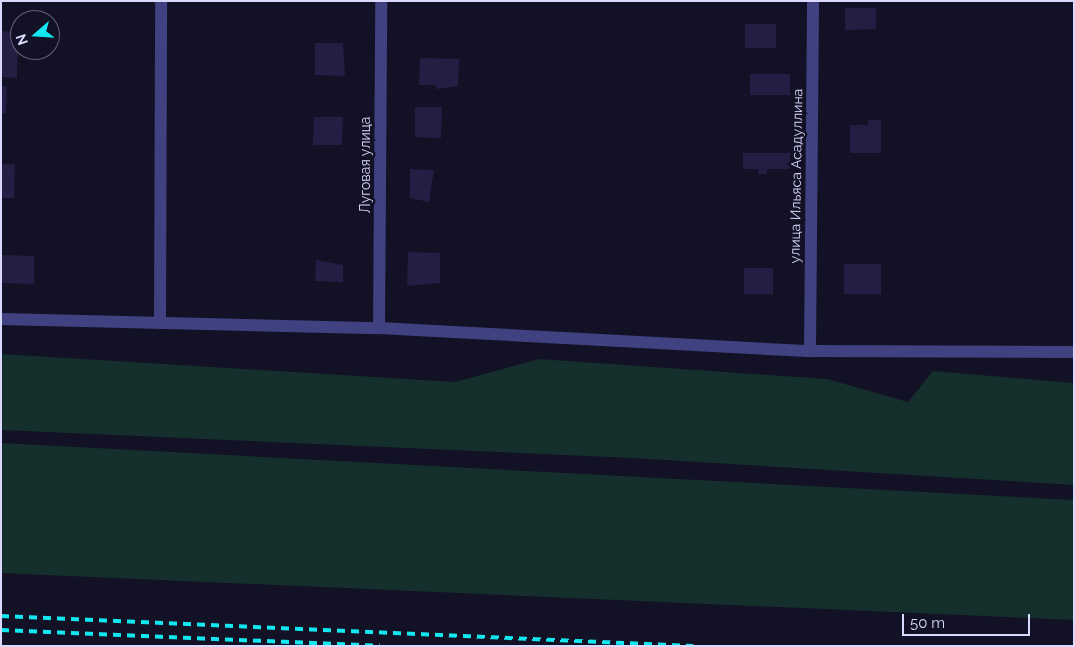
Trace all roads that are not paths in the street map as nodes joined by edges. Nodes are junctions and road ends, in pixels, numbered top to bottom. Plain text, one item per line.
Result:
1 (161, 1) edge
2 (381, 1) edge
3 (813, 1) edge
4 (1, 319) edge
5 (160, 323) junction
6 (379, 328) junction
7 (810, 351) junction
8 (1074, 352) edge

1 - 5 street
2 - 6 street, Луговая улица
3 - 7 street, улица Ильяса Асадуллина
4 - 5 street
5 - 6 street
6 - 7 street
7 - 8 street

